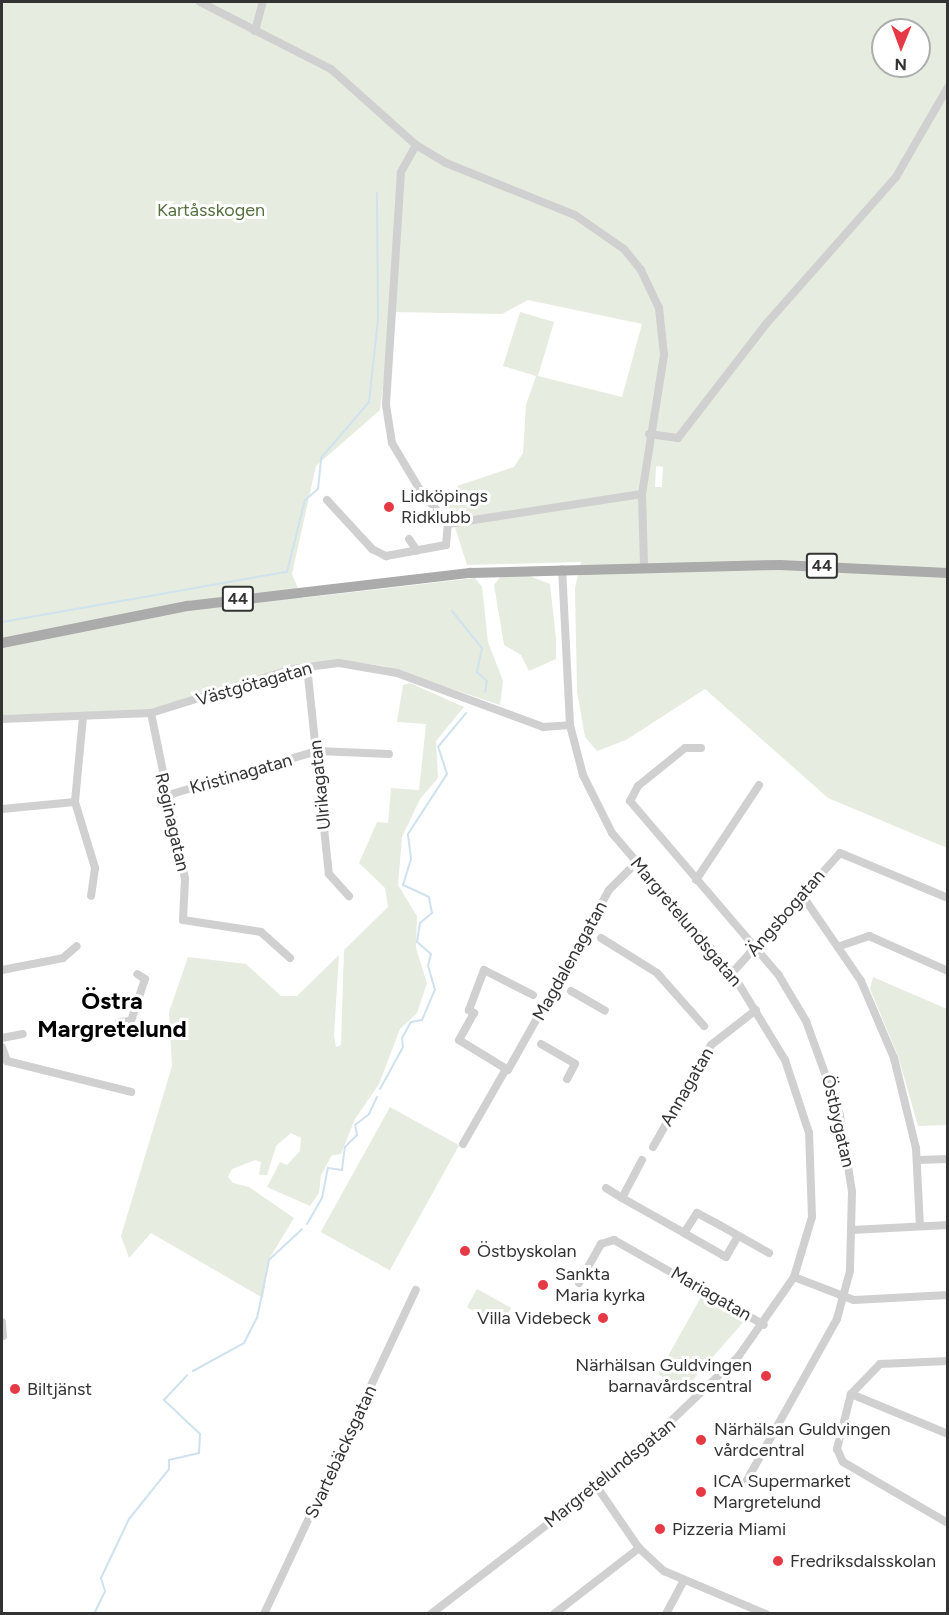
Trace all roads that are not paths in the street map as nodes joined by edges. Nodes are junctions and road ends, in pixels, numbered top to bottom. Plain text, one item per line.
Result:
1 (200, 2) edge
2 (262, 2) edge
3 (255, 31) junction
4 (948, 87) edge
5 (416, 146) junction
6 (648, 434) junction
7 (642, 494) junction
8 (327, 500) dead end
9 (448, 524) junction
10 (409, 539) dead end
11 (417, 551) junction
12 (644, 567) junction
13 (562, 569) junction
14 (948, 573) edge
15 (2, 643) edge
16 (307, 666) junction
17 (151, 713) junction
18 (83, 717) junction
19 (2, 719) edge
20 (570, 725) junction
21 (701, 748) dead end
22 (317, 751) junction
23 (389, 754) dead end
24 (759, 785) dead end
25 (165, 796) junction
26 (75, 802) junction
27 (2, 809) edge
28 (636, 863) junction
29 (696, 880) junction
30 (802, 895) junction
31 (91, 896) dead end
32 (349, 896) dead end
33 (948, 898) edge
34 (601, 938) dead end
35 (77, 946) dead end
36 (840, 946) junction
37 (757, 948) junction
38 (290, 958) dead end
39 (2, 970) edge
40 (948, 971) edge
41 (732, 973) junction
42 (137, 974) dead end
43 (571, 991) dead end
44 (533, 995) dead end
45 (756, 1010) junction
46 (605, 1011) dead end
47 (119, 1022) dead end
48 (704, 1026) dead end
49 (23, 1034) dead end
50 (2, 1038) edge
51 (541, 1044) dead end
52 (2, 1047) edge
53 (508, 1067) junction
54 (567, 1079) dead end
55 (131, 1092) dead end
56 (463, 1144) dead end
57 (652, 1147) dead end
58 (948, 1159) edge
59 (642, 1160) dead end
60 (918, 1160) junction
61 (606, 1188) dead end
62 (622, 1198) junction
63 (948, 1225) edge
64 (920, 1226) junction
65 (852, 1230) junction
66 (684, 1233) junction
67 (738, 1236) junction
68 (769, 1253) dead end
69 (794, 1277) junction
70 (579, 1283) dead end
71 (416, 1290) dead end
72 (948, 1295) edge
73 (843, 1298) junction
74 (2, 1322) edge
75 (764, 1325) junction
76 (3, 1336) edge
77 (948, 1361) edge
78 (851, 1394) junction
79 (948, 1434) edge
80 (746, 1482) dead end
81 (597, 1487) junction
82 (948, 1523) edge
83 (639, 1548) junction
84 (683, 1582) junction
85 (264, 1614) edge
86 (431, 1614) edge
87 (554, 1614) edge
88 (666, 1614) edge
89 (766, 1614) edge

1 - 3 street
2 - 3 street
3 - 5 street
4 - 6 street
5 - 6 street
5 - 9 street
6 - 7 street
7 - 9 street
7 - 12 street
8 - 11 street
9 - 11 street
10 - 11 street
12 - 13 main road, 44
12 - 14 main road, 44
13 - 15 main road, 44
13 - 20 street, Margretelundsgatan
16 - 17 street, Västgötagatan
16 - 20 street, Västgötagatan
16 - 22 street, Ulrikagatan
17 - 18 street, Västgötagatan
17 - 25 street, Reginagatan
18 - 19 street, Västgötagatan
18 - 26 street
20 - 28 street, Margretelundsgatan
21 - 29 street, Östbygatan
22 - 23 street, Kristinagatan
22 - 25 street, Kristinagatan
22 - 32 street, Ulrikagatan
24 - 29 street
25 - 38 street, Reginagatan
26 - 27 street
26 - 31 street
28 - 41 street, Margretelundsgatan
28 - 53 street, Magdalenagatan
29 - 37 street, Östbygatan
30 - 33 street, Ängsbogatan
30 - 36 street
30 - 37 street, Ängsbogatan
34 - 48 street
35 - 39 street
36 - 40 street
36 - 60 street
37 - 41 street, Ängsbogatan
37 - 65 street, Östbygatan
41 - 45 street, Margretelundsgatan
42 - 47 street
43 - 46 street
44 - 53 street
45 - 57 street, Annagatan
45 - 69 street, Margretelundsgatan
49 - 50 street
51 - 54 street
52 - 55 street
53 - 56 street, Magdalenagatan
58 - 60 street
59 - 62 street
60 - 64 street
61 - 62 street
62 - 66 street
63 - 64 street
64 - 65 street
65 - 73 street, Östbygatan
66 - 67 street
66 - 67 street
67 - 68 street
69 - 73 street
69 - 75 street, Margretelundsgatan
70 - 75 street, Mariagatan
71 - 85 street, Svartebäcksgatan
72 - 73 street
73 - 80 street, Östbygatan
74 - 76 street
75 - 81 street, Margretelundsgatan
77 - 78 street
78 - 79 street
78 - 82 street
81 - 83 street
81 - 86 street, Margretelundsgatan
83 - 84 street
83 - 87 street
84 - 88 street
84 - 89 street

